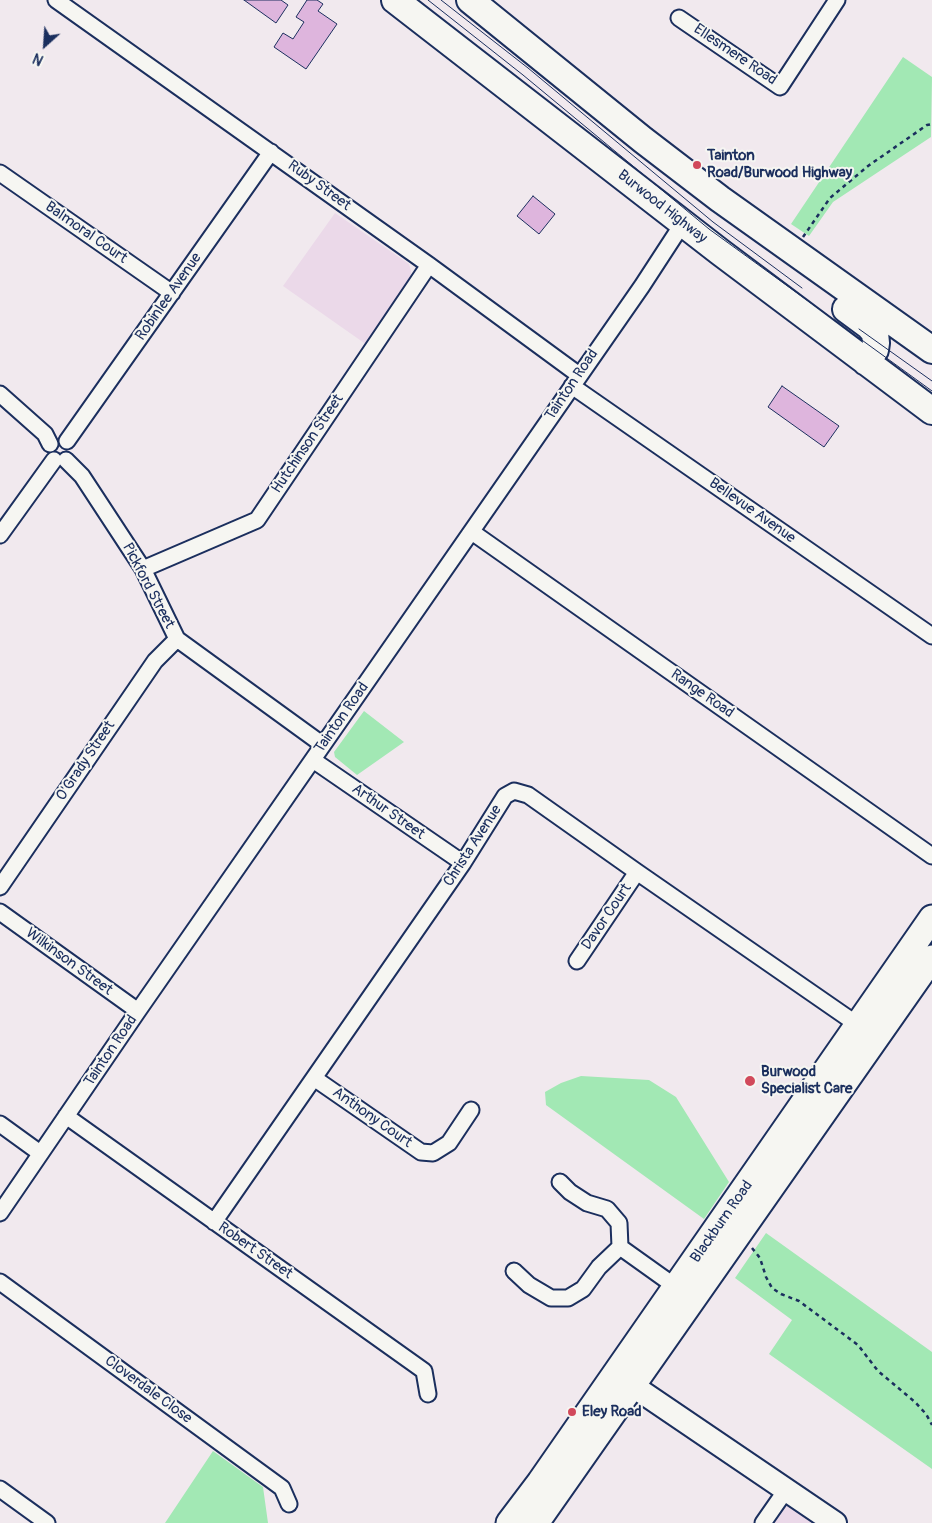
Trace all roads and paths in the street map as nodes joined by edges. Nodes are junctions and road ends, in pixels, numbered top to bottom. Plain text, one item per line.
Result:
1 (56, 0) edge
2 (395, 0) edge
3 (470, 0) edge
4 (837, 0) edge
5 (679, 18) dead end
6 (932, 124) edge
7 (271, 152) junction
8 (0, 173) edge
9 (683, 223) junction
10 (802, 250) junction
11 (428, 265) junction
12 (172, 293) junction
13 (932, 350) edge
14 (866, 362) junction
15 (575, 381) junction
16 (0, 394) edge
17 (932, 411) edge
18 (67, 441) junction
19 (50, 444) junction
20 (60, 460) junction
21 (472, 532) junction
22 (0, 535) edge
23 (142, 569) junction
24 (932, 636) edge
25 (177, 639) junction
26 (323, 745) junction
27 (313, 760) junction
28 (932, 856) edge
29 (463, 863) junction
30 (637, 872) junction
31 (0, 887) edge
32 (0, 912) edge
33 (932, 918) edge
34 (932, 958) edge
35 (577, 961) dead end
36 (138, 1011) junction
37 (867, 1031) junction
38 (314, 1078) junction
39 (471, 1110) dead end
40 (66, 1116) junction
41 (0, 1124) edge
42 (40, 1153) junction
43 (560, 1182) dead end
44 (0, 1213) edge
45 (214, 1222) junction
46 (739, 1234) junction
47 (620, 1247) junction
48 (514, 1272) dead end
49 (0, 1282) edge
50 (676, 1287) junction
51 (625, 1380) junction
52 (428, 1394) dead end
53 (932, 1425) edge
54 (0, 1489) edge
55 (786, 1490) junction
56 (289, 1504) dead end
57 (47, 1523) edge
58 (509, 1523) edge
59 (536, 1523) edge
60 (763, 1523) edge
61 (835, 1523) edge

1 - 7 street, Ruby Street
2 - 9 highway, Burwood Highway
3 - 10 highway
4 - 5 street, Ellesmere Road
6 - 10 path
7 - 11 street, Ruby Street
7 - 12 street, Robinlee Avenue
8 - 12 street, Balmoral Court
9 - 14 highway, Burwood Highway
9 - 15 street, Tainton Road
10 - 13 highway
10 - 14 highway
11 - 15 street, Ruby Street
11 - 23 street, Hutchinson Street
12 - 18 street, Robinlee Avenue
14 - 17 highway, Burwood Highway
15 - 21 street, Tainton Road
15 - 24 street, Bellevue Avenue
16 - 19 street
18 - 19 street
18 - 20 street
19 - 20 street
20 - 22 street
20 - 23 street, Pickford Street
21 - 26 street, Tainton Road
21 - 28 street, Range Road
23 - 25 street, Pickford Street
25 - 26 street, Pickford Street
25 - 31 street, O'Grady Street
26 - 27 street, Tainton Road
27 - 29 street, Arthur Street
27 - 36 street, Tainton Road
29 - 30 street, Christa Avenue
29 - 38 street, Christa Avenue
30 - 35 street, Davor Court
30 - 37 street, Christa Avenue
32 - 36 street, Wilkinson Street
33 - 37 main road, Blackburn Road
34 - 37 main road, Blackburn Road
36 - 40 street, Tainton Road
37 - 46 main road, Blackburn Road
37 - 50 main road, Blackburn Road
38 - 39 street, Anthony Court
38 - 45 street, Christa Avenue
40 - 42 street, Tainton Road
40 - 45 street, Robert Street
41 - 42 street
42 - 44 street, Tainton Road
43 - 47 street
45 - 52 street, Robert Street
46 - 51 main road, Blackburn Road
46 - 53 path
47 - 48 street
47 - 50 street
49 - 56 street, Cloverdale Close
50 - 51 main road, Blackburn Road
51 - 55 main road
51 - 58 main road, Blackburn Road
51 - 59 main road, Blackburn Road
54 - 57 street
55 - 60 street
55 - 61 main road

